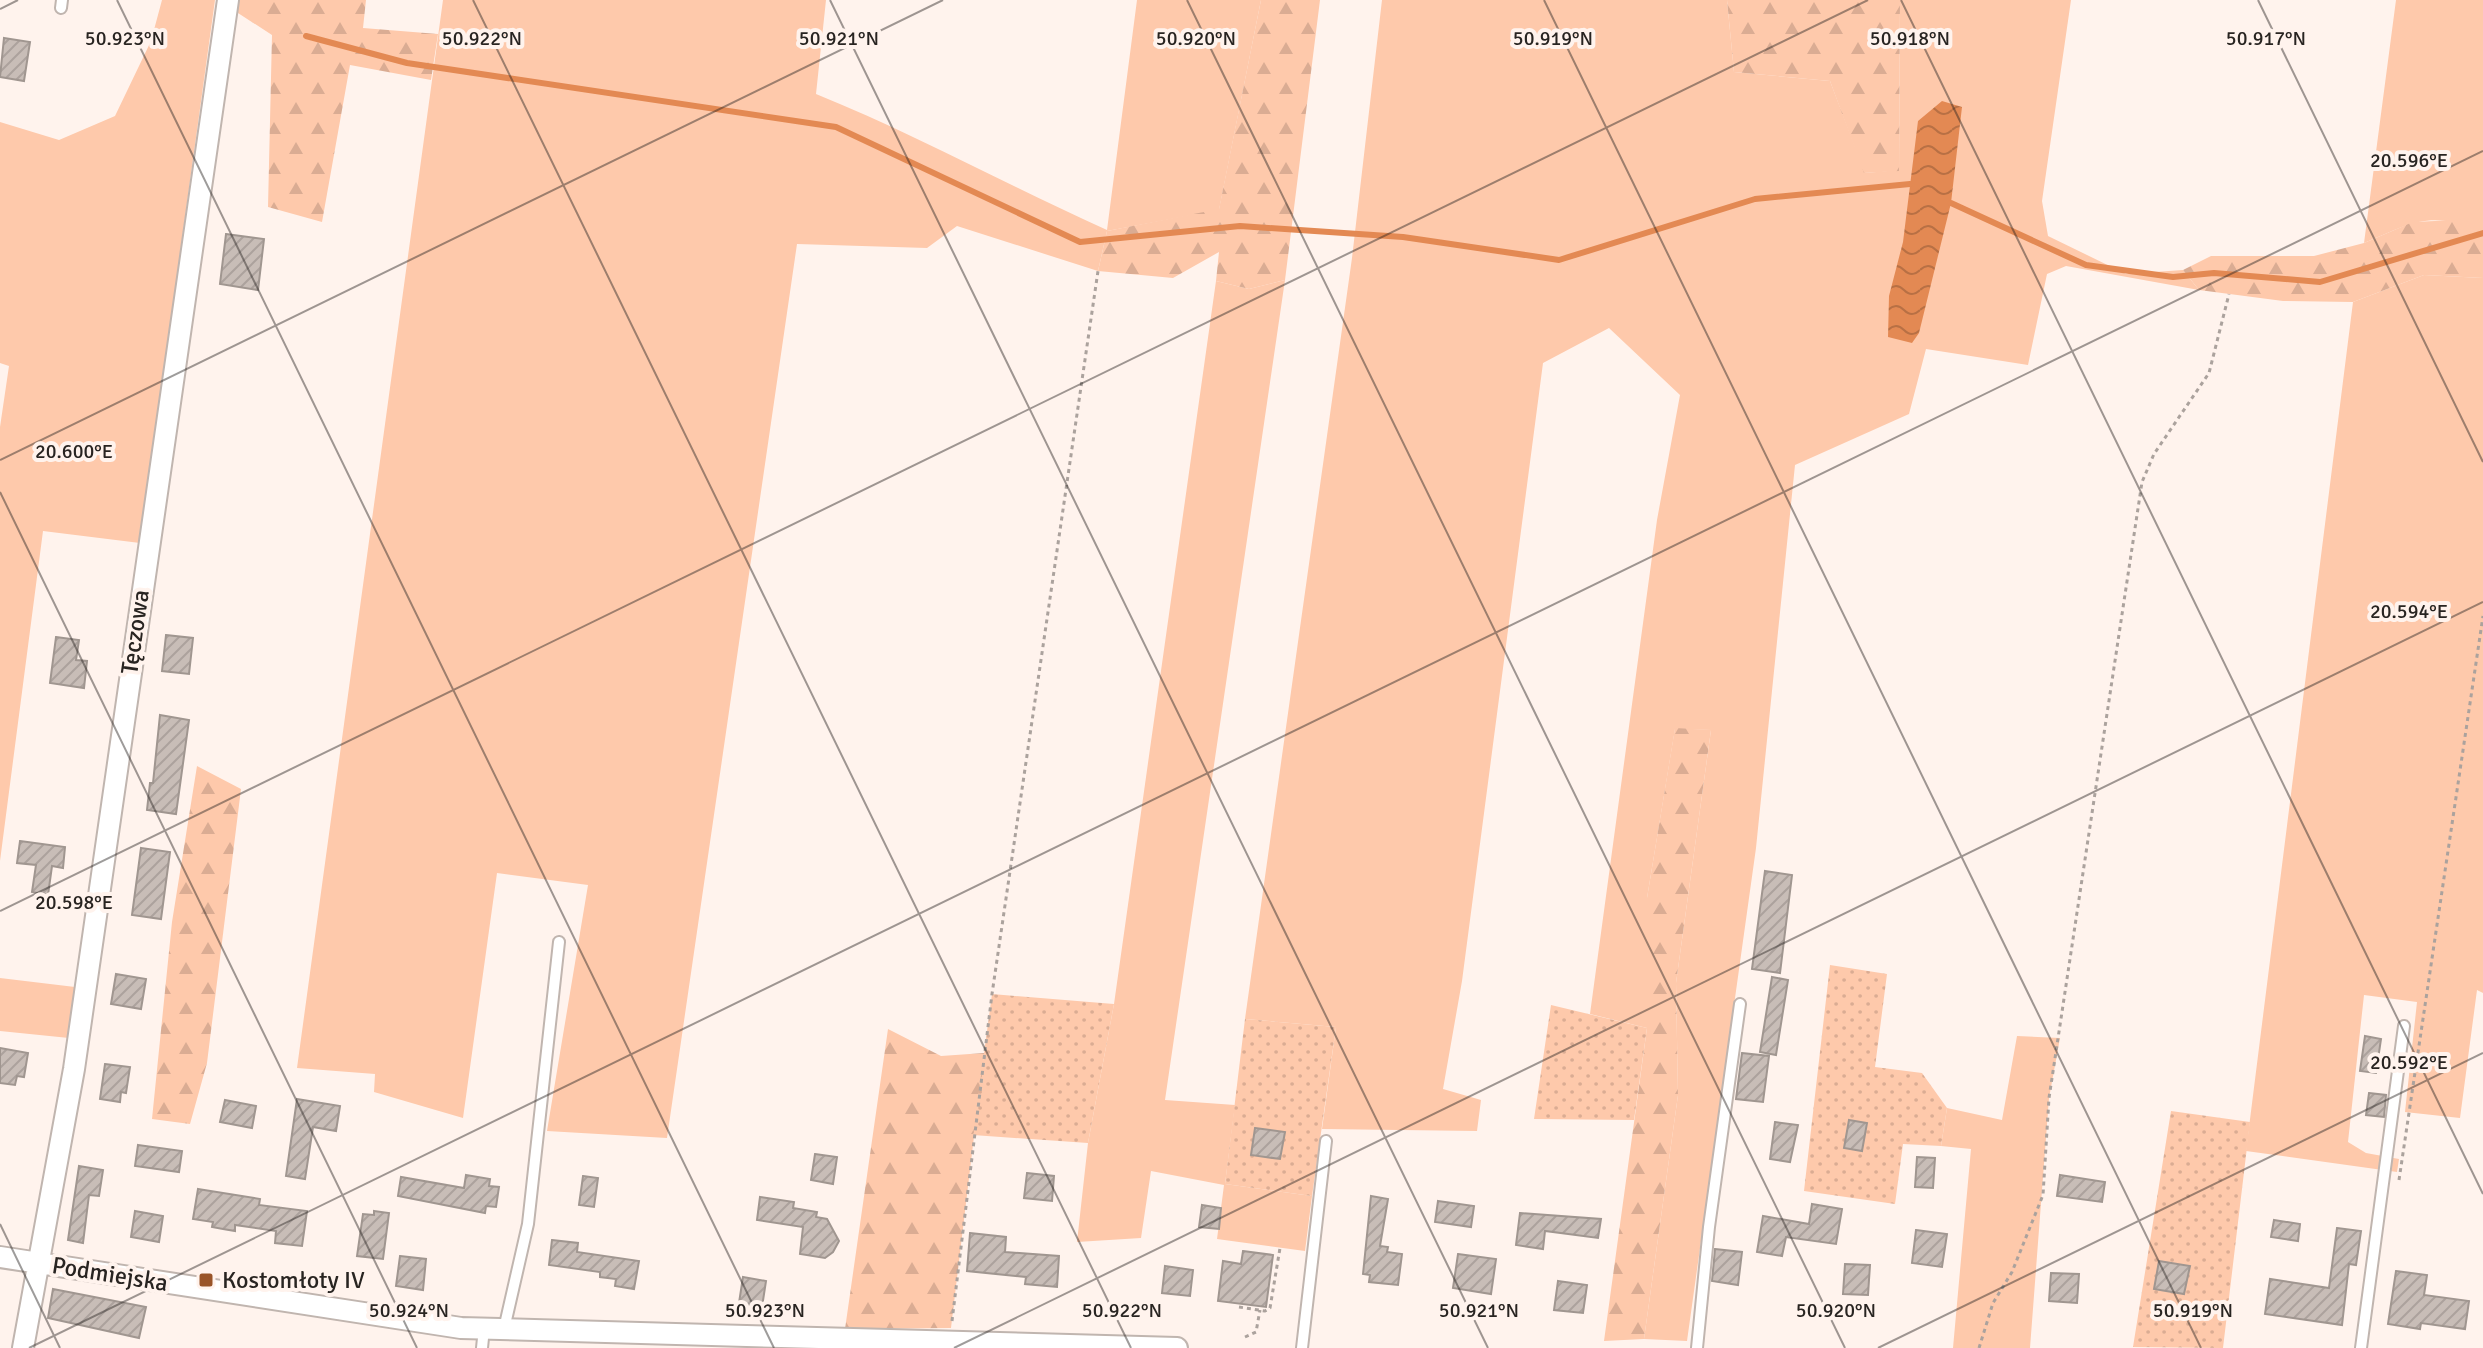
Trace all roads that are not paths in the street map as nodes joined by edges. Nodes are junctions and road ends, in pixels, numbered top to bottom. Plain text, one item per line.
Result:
1 (228, 0) edge
2 (559, 942) dead end
3 (1740, 1004) dead end
4 (2404, 1026) dead end
5 (1326, 1141) dead end
6 (0, 1257) edge
7 (38, 1263) junction
8 (490, 1335) edge
9 (23, 1348) edge
10 (1177, 1348) edge
11 (1302, 1348) edge
12 (1697, 1348) edge
13 (2361, 1348) edge

1 - 7 street, Tęczowa
2 - 8 lane
3 - 12 lane
4 - 13 lane
5 - 11 lane
6 - 7 street, Podmiejska
7 - 8 street, Podmiejska
7 - 9 street, Tęczowa
8 - 10 street, Podmiejska

